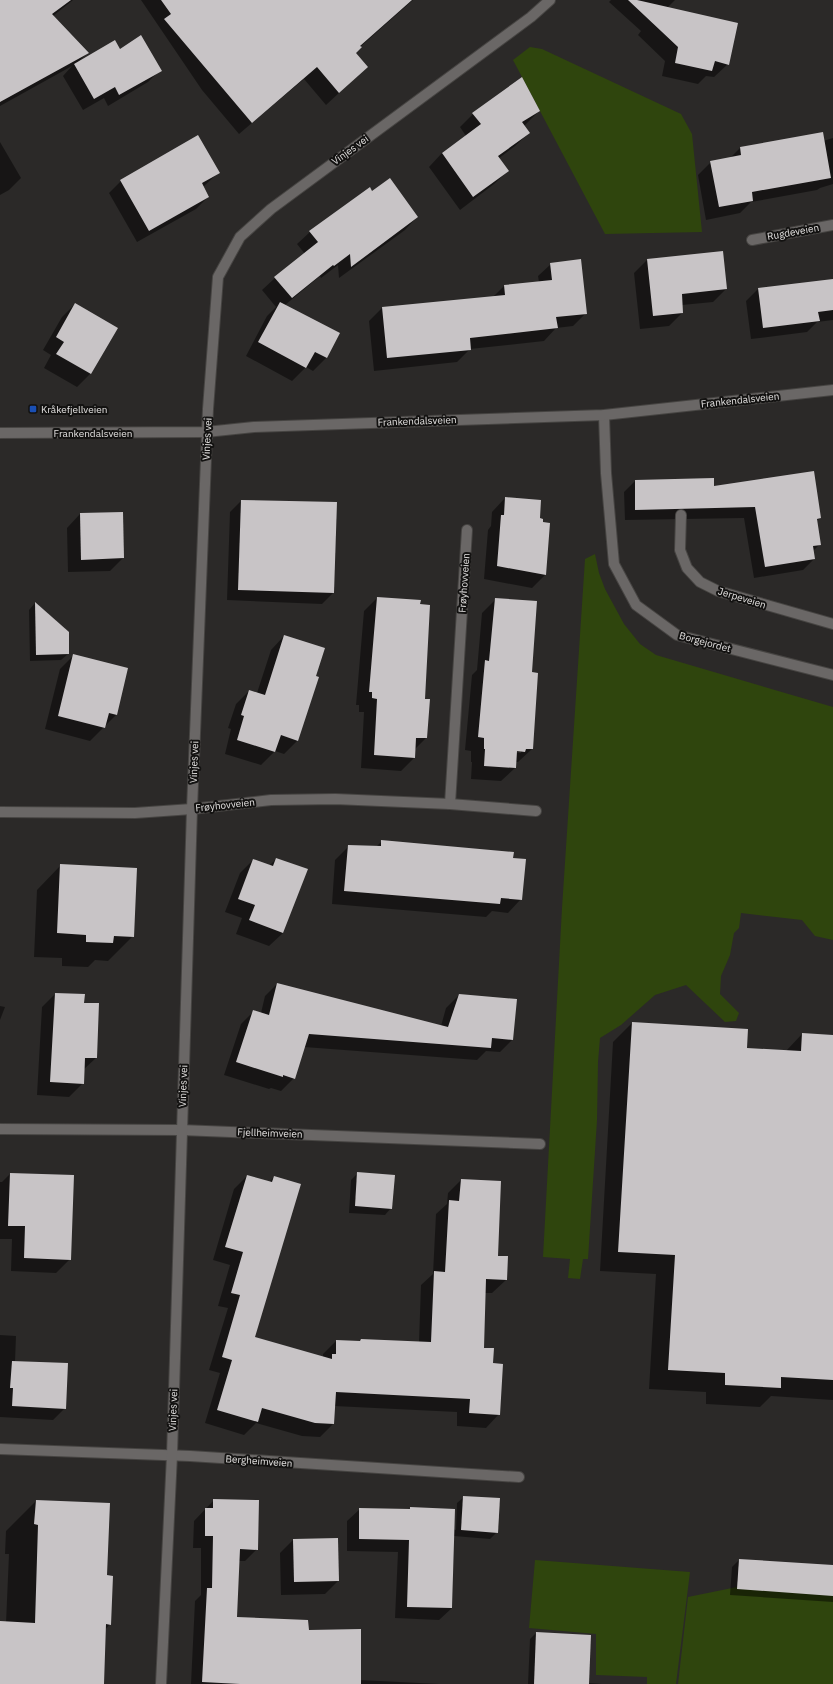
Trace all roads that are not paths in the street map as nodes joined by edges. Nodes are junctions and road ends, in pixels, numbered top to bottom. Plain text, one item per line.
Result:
1 (550, 0) edge
2 (833, 225) edge
3 (752, 240) dead end
4 (833, 390) edge
5 (604, 415) junction
6 (206, 432) junction
7 (0, 433) edge
8 (681, 515) dead end
9 (467, 530) dead end
10 (833, 624) edge
11 (833, 675) edge
12 (450, 804) junction
13 (192, 809) junction
14 (536, 811) dead end
15 (0, 812) edge
16 (0, 1129) edge
17 (181, 1130) junction
18 (540, 1144) dead end
19 (0, 1449) edge
20 (172, 1455) junction
21 (519, 1477) dead end
22 (161, 1684) edge

1 - 6 street, Vinjes vei
2 - 3 street, Rugdeveien
4 - 5 street, Frankendalsveien
5 - 6 street, Frankendalsveien
5 - 11 street, Borgejordet
6 - 7 street, Frankendalsveien
6 - 13 street, Vinjes vei
8 - 10 street, Jerpeveien
9 - 12 street, Frøyhovveien
12 - 13 street, Frøyhovveien
12 - 14 street, Frøyhovveien
13 - 15 street, Frøyhovveien
13 - 17 street, Vinjes vei
16 - 17 street, Fjellheimveien
17 - 18 street, Fjellheimveien
17 - 20 street, Vinjes vei
19 - 20 street, Bergheimveien
20 - 21 street, Bergheimveien
20 - 22 street, Vinjes vei

